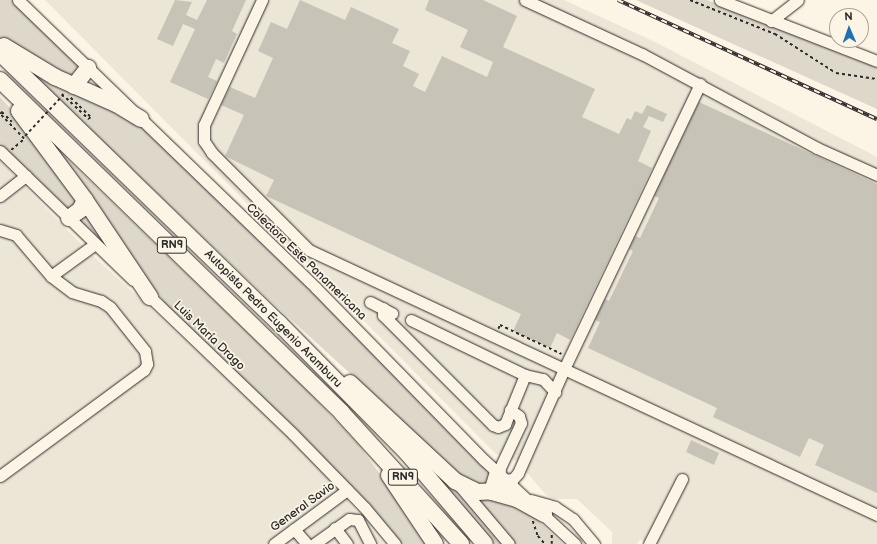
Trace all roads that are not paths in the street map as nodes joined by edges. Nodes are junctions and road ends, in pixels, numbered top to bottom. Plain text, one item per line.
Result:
1 (18, 0) edge
2 (262, 0) edge
3 (525, 0) edge
4 (720, 0) edge
5 (798, 0) edge
6 (770, 21) junction
7 (0, 44) edge
8 (0, 53) edge
9 (877, 61) edge
10 (88, 68) junction
11 (0, 80) edge
12 (700, 84) junction
13 (0, 88) edge
14 (69, 90) junction
15 (142, 119) junction
16 (2, 154) edge
17 (26, 176) junction
18 (877, 176) edge
19 (0, 196) edge
20 (85, 200) junction
21 (69, 218) junction
22 (0, 230) edge
23 (95, 244) junction
24 (50, 276) junction
25 (150, 297) junction
26 (370, 302) dead end
27 (280, 323) junction
28 (407, 339) junction
29 (564, 369) junction
30 (525, 375) junction
31 (555, 392) junction
32 (510, 410) junction
33 (342, 413) junction
34 (0, 476) edge
35 (504, 477) junction
36 (682, 479) dead end
37 (455, 481) junction
38 (347, 490) junction
39 (492, 492) junction
40 (529, 499) junction
41 (877, 515) edge
42 (538, 516) junction
43 (335, 528) junction
44 (294, 530) junction
45 (274, 544) edge
46 (307, 544) edge
47 (314, 544) edge
48 (347, 544) edge
49 (370, 544) edge
50 (395, 544) edge
51 (435, 544) edge
52 (461, 544) edge
53 (485, 544) edge
54 (509, 544) edge
55 (575, 544) edge
56 (594, 544) edge
57 (649, 544) edge

1 - 10 street, Colectora Este Panamericana
2 - 29 street
3 - 12 street
4 - 6 street
5 - 6 street
6 - 9 street
7 - 14 highway
8 - 27 highway, Autopista Pedro Eugenio Aramburu / RN9
10 - 14 highway
10 - 15 street, Colectora Este Panamericana
11 - 33 highway, Autopista Pedro Eugenio Aramburu / RN9
12 - 18 street
12 - 29 street
13 - 20 highway
14 - 15 highway
15 - 35 street, Colectora Este Panamericana
16 - 17 street, Luis María Drago
17 - 19 street
17 - 21 street, Luis María Drago
20 - 21 highway
20 - 25 highway
21 - 23 street, Luis María Drago
22 - 24 street
23 - 24 street
23 - 25 street, Luis María Drago
24 - 34 street
25 - 38 street, Luis María Drago
26 - 28 street
27 - 37 highway
27 - 53 highway, Autopista Pedro Eugenio Aramburu / RN9
28 - 30 street
28 - 32 street
29 - 31 street
29 - 41 street
30 - 31 street
30 - 32 street
31 - 35 street
32 - 35 street
33 - 51 highway
33 - 52 highway, Autopista Pedro Eugenio Aramburu / RN9
35 - 39 highway
35 - 40 street, Colectora Este Panamericana
36 - 57 street
37 - 39 highway
37 - 54 street
38 - 44 street, General Savio
38 - 50 street, Luis María Drago
39 - 42 highway
40 - 42 street, Colectora Este Panamericana
40 - 56 street
42 - 55 street, Colectora Este Panamericana
43 - 47 street
43 - 48 street
43 - 49 street
44 - 45 street, General Savio
44 - 46 street

